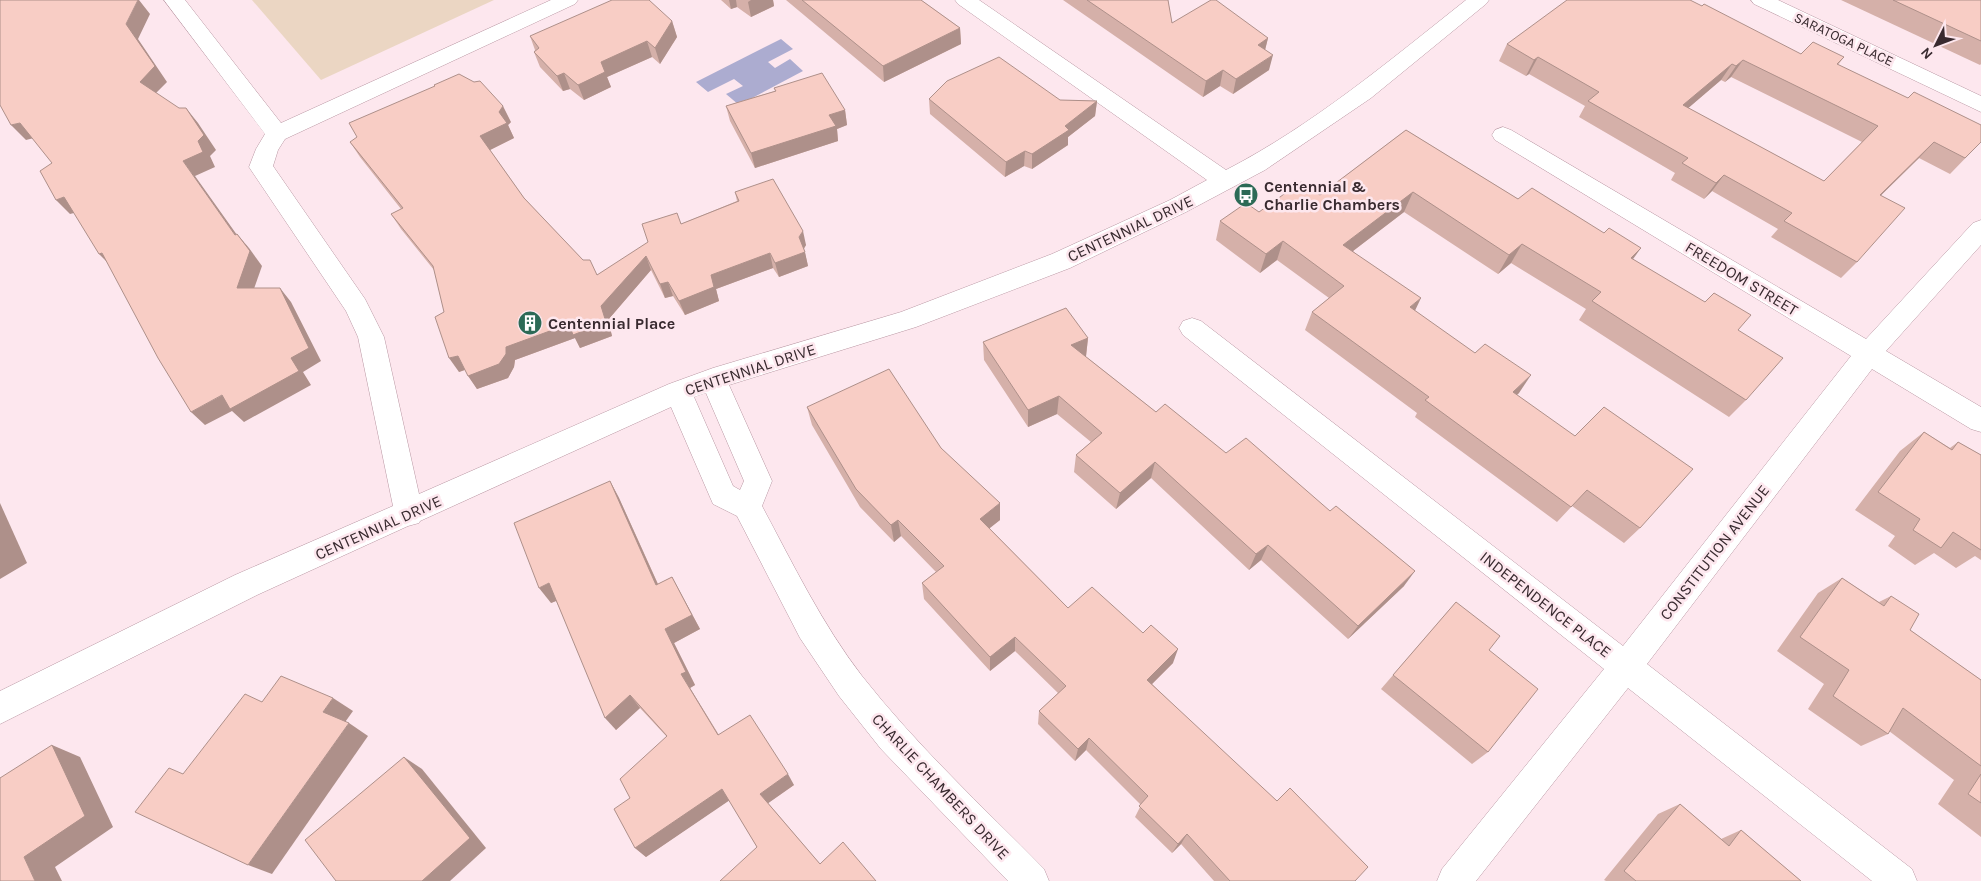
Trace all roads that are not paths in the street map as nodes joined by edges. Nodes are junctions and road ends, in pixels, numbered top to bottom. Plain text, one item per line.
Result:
1 (174, 0) edge
2 (568, 0) edge
3 (965, 0) edge
4 (1479, 0) edge
5 (1761, 0) edge
6 (1981, 105) edge
7 (277, 134) junction
8 (1503, 135) dead end
9 (1226, 182) junction
10 (1981, 229) edge
11 (1192, 328) dead end
12 (1868, 354) junction
13 (713, 379) junction
14 (678, 392) junction
15 (1981, 421) edge
16 (747, 507) junction
17 (409, 514) junction
18 (1626, 666) junction
19 (0, 708) edge
20 (1032, 881) edge
21 (1454, 881) edge
22 (1900, 881) edge

1 - 7 street
2 - 7 street
3 - 9 street
4 - 9 street, CENTENNIAL DRIVE
5 - 6 street, SARATOGA PLACE
7 - 17 street
8 - 12 street, FREEDOM STREET
9 - 13 street, CENTENNIAL DRIVE
10 - 12 street, CONSTITUTION AVENUE
11 - 18 street, INDEPENDENCE PLACE
12 - 15 street, FREEDOM STREET
12 - 18 street, CONSTITUTION AVENUE
13 - 14 street, CENTENNIAL DRIVE
13 - 16 street
14 - 16 street
14 - 17 street, CENTENNIAL DRIVE
16 - 20 street, CHARLIE CHAMBERS DRIVE
17 - 19 street, CENTENNIAL DRIVE
18 - 21 street, CONSTITUTION AVENUE
18 - 22 street, INDEPENDENCE PLACE

